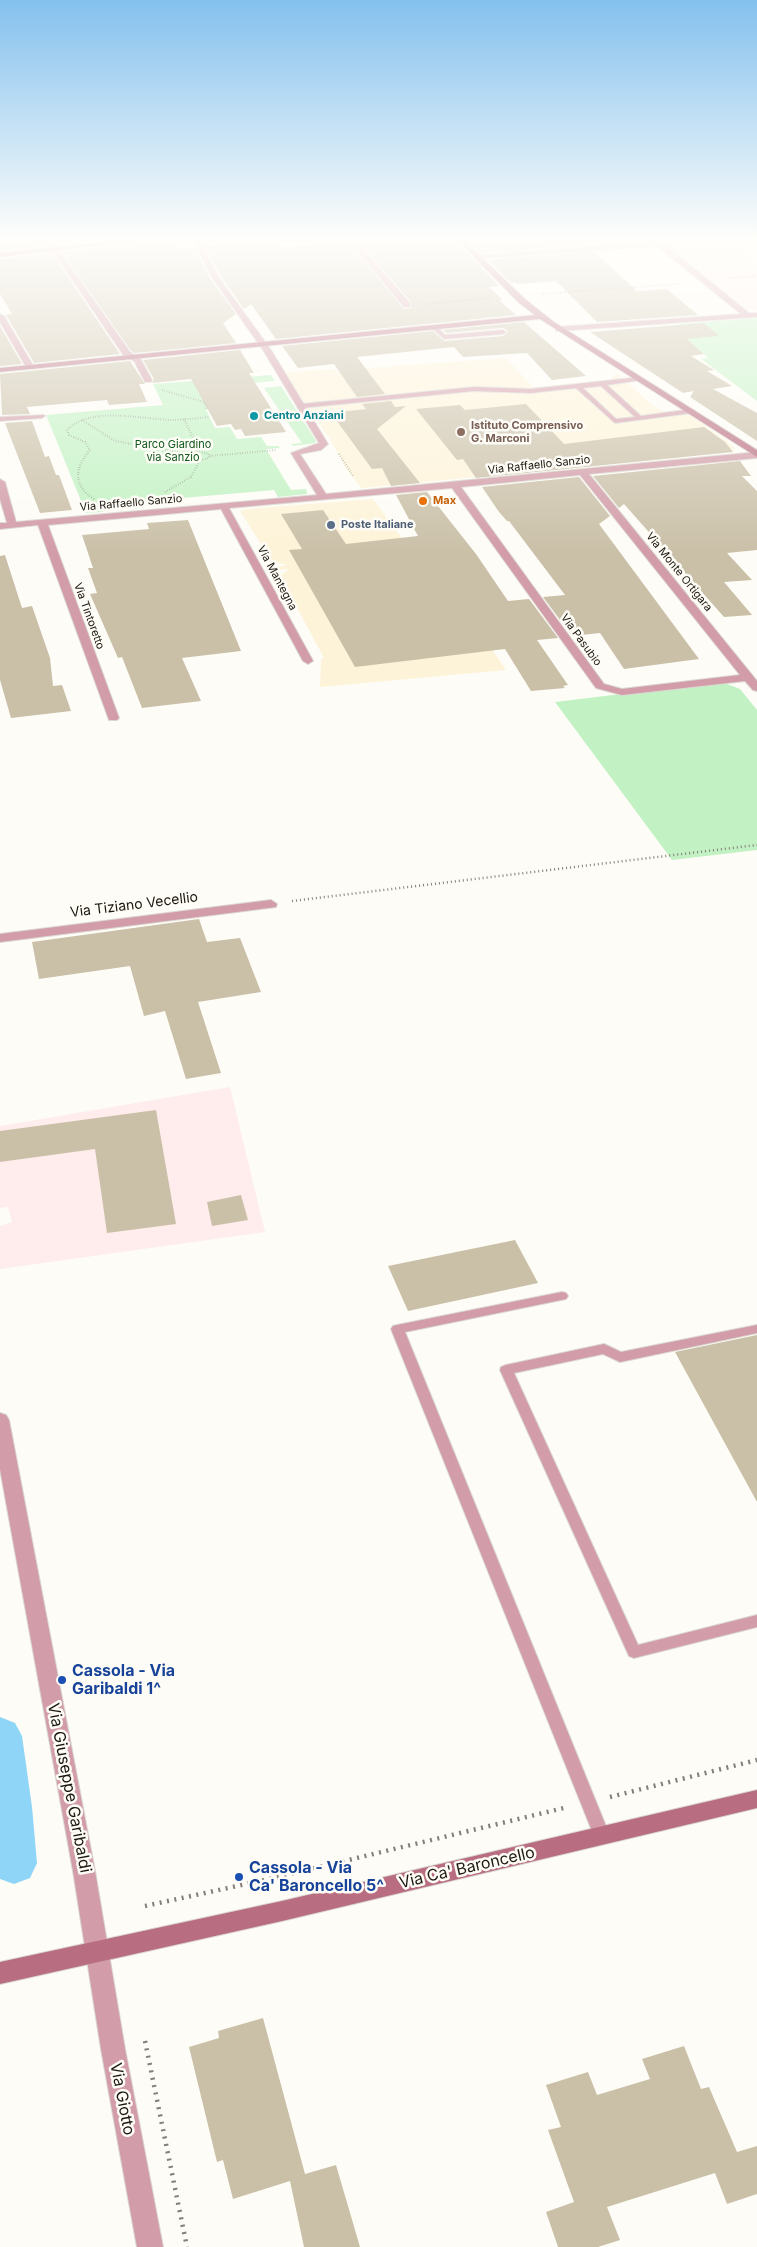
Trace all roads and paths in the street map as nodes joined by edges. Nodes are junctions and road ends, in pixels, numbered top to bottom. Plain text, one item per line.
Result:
1 (17, 345) edge
2 (120, 345) edge
3 (254, 345) edge
4 (264, 345) edge
5 (584, 345) edge
6 (129, 357) junction
7 (30, 367) junction
8 (0, 370) edge
9 (640, 379) junction
10 (148, 380) joint
11 (602, 384) junction
12 (577, 386) junction
13 (301, 406) junction
14 (207, 409) dead end
15 (692, 411) junction
16 (42, 416) dead end
17 (210, 417) dead end
18 (640, 418) junction
19 (0, 419) edge
20 (184, 419) junction
21 (82, 420) junction
22 (192, 451) junction
23 (184, 453) junction
24 (298, 454) junction
25 (757, 454) edge
26 (210, 456) junction
27 (198, 462) junction
28 (582, 472) junction
29 (0, 482) edge
30 (454, 485) junction
31 (164, 492) dead end
32 (323, 497) junction
33 (99, 500) dead end
34 (224, 507) junction
35 (42, 522) junction
36 (12, 525) junction
37 (0, 526) edge
38 (308, 661) dead end
39 (748, 677) junction
40 (757, 688) edge
41 (113, 718) dead end
42 (757, 845) edge
43 (271, 904) joint
44 (0, 938) edge
45 (562, 1296) dead end
46 (757, 1328) edge
47 (0, 1420) edge
48 (757, 1621) edge
49 (757, 1760) edge
50 (757, 1799) edge
51 (589, 1802) junction
52 (602, 1836) junction
53 (144, 1906) dead end
54 (98, 1951) junction
55 (0, 1973) edge
56 (144, 2041) dead end
57 (150, 2247) edge
58 (187, 2247) edge

1 - 7 street
2 - 6 street
3 - 6 main road
4 - 13 street
5 - 9 main road
6 - 7 main road
6 - 10 street
7 - 8 main road
9 - 11 lane
9 - 15 main road
10 - 14 path
11 - 12 lane
11 - 18 lane
12 - 13 lane
12 - 18 lane
13 - 24 street
15 - 18 lane
15 - 25 main road
16 - 19 lane
17 - 20 path
20 - 21 path
20 - 22 path
21 - 23 path
21 - 33 path
22 - 23 path
22 - 26 path
23 - 27 path
24 - 26 path
24 - 32 street
25 - 28 street, Via Raffaello Sanzio
26 - 27 path
27 - 31 path
28 - 30 street, Via Raffaello Sanzio
28 - 39 street, Via Monte Ortigara
29 - 36 street
30 - 32 street, Via Raffaello Sanzio
30 - 39 street, Via Pasubio
32 - 34 street, Via Raffaello Sanzio
34 - 35 street, Via Raffaello Sanzio
34 - 38 street, Via Mantegna
35 - 36 street, Via Raffaello Sanzio
35 - 41 street, Via Tintoretto
36 - 37 street, Via Raffaello Sanzio
39 - 40 street, Via Monte Ortigara
42 - 43 path
43 - 44 street, Via Tiziano Vecellio
45 - 51 lane
46 - 48 lane
47 - 54 street, Via Giuseppe Garibaldi
49 - 51 path
50 - 52 main road, Via Ca' Baroncello
51 - 52 lane
51 - 53 path
52 - 54 main road, Via Ca' Baroncello
54 - 55 main road, Via Ca' Baroncello
54 - 57 street, Via Giotto
56 - 58 path

